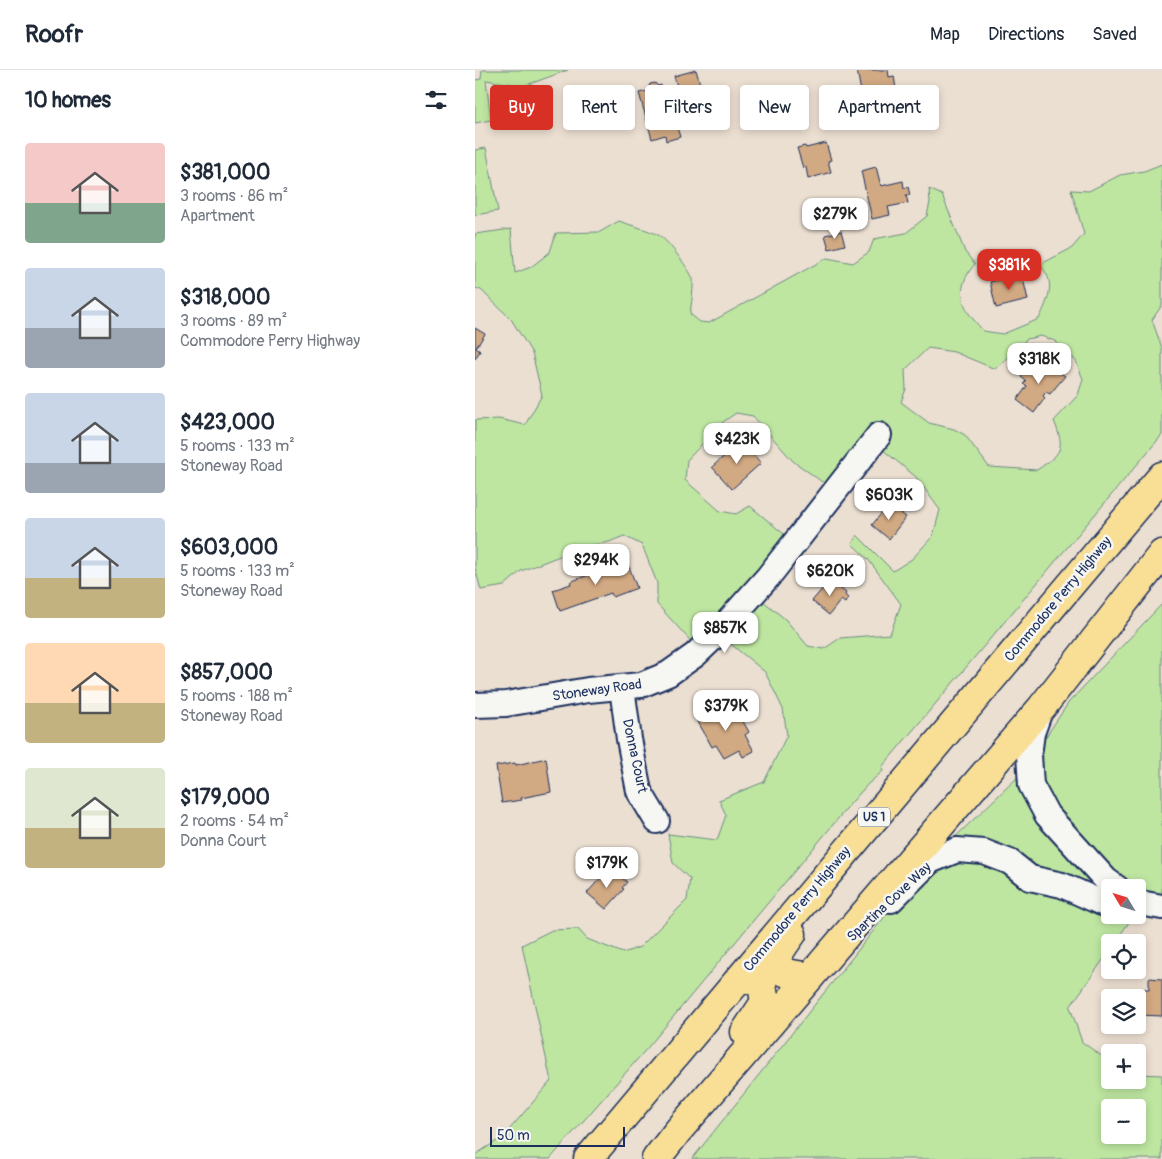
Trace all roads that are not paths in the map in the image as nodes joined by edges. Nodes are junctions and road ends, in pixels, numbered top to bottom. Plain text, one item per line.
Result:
1 (879, 435) dead end
2 (1162, 476) edge
3 (1162, 554) edge
4 (622, 688) junction
5 (475, 705) edge
6 (1041, 707) junction
7 (898, 790) junction
8 (657, 821) dead end
9 (1078, 849) junction
10 (1105, 879) edge
11 (1062, 885) junction
12 (1101, 902) edge
13 (810, 977) junction
14 (737, 982) junction
15 (677, 1132) junction
16 (588, 1159) edge
17 (656, 1159) edge

1 - 4 street, Stoneway Road
2 - 7 highway, Commodore Perry Highway / US 1
3 - 6 highway
4 - 5 street, Stoneway Road
4 - 8 street, Donna Court
6 - 9 street
6 - 13 highway
7 - 13 highway
7 - 14 highway, Commodore Perry Highway / US 1
9 - 10 street
9 - 11 street
11 - 12 street, Spartina Cove Way
11 - 13 street, Spartina Cove Way
13 - 15 highway
14 - 15 highway
14 - 16 highway, Commodore Perry Highway / US 1
15 - 17 highway

